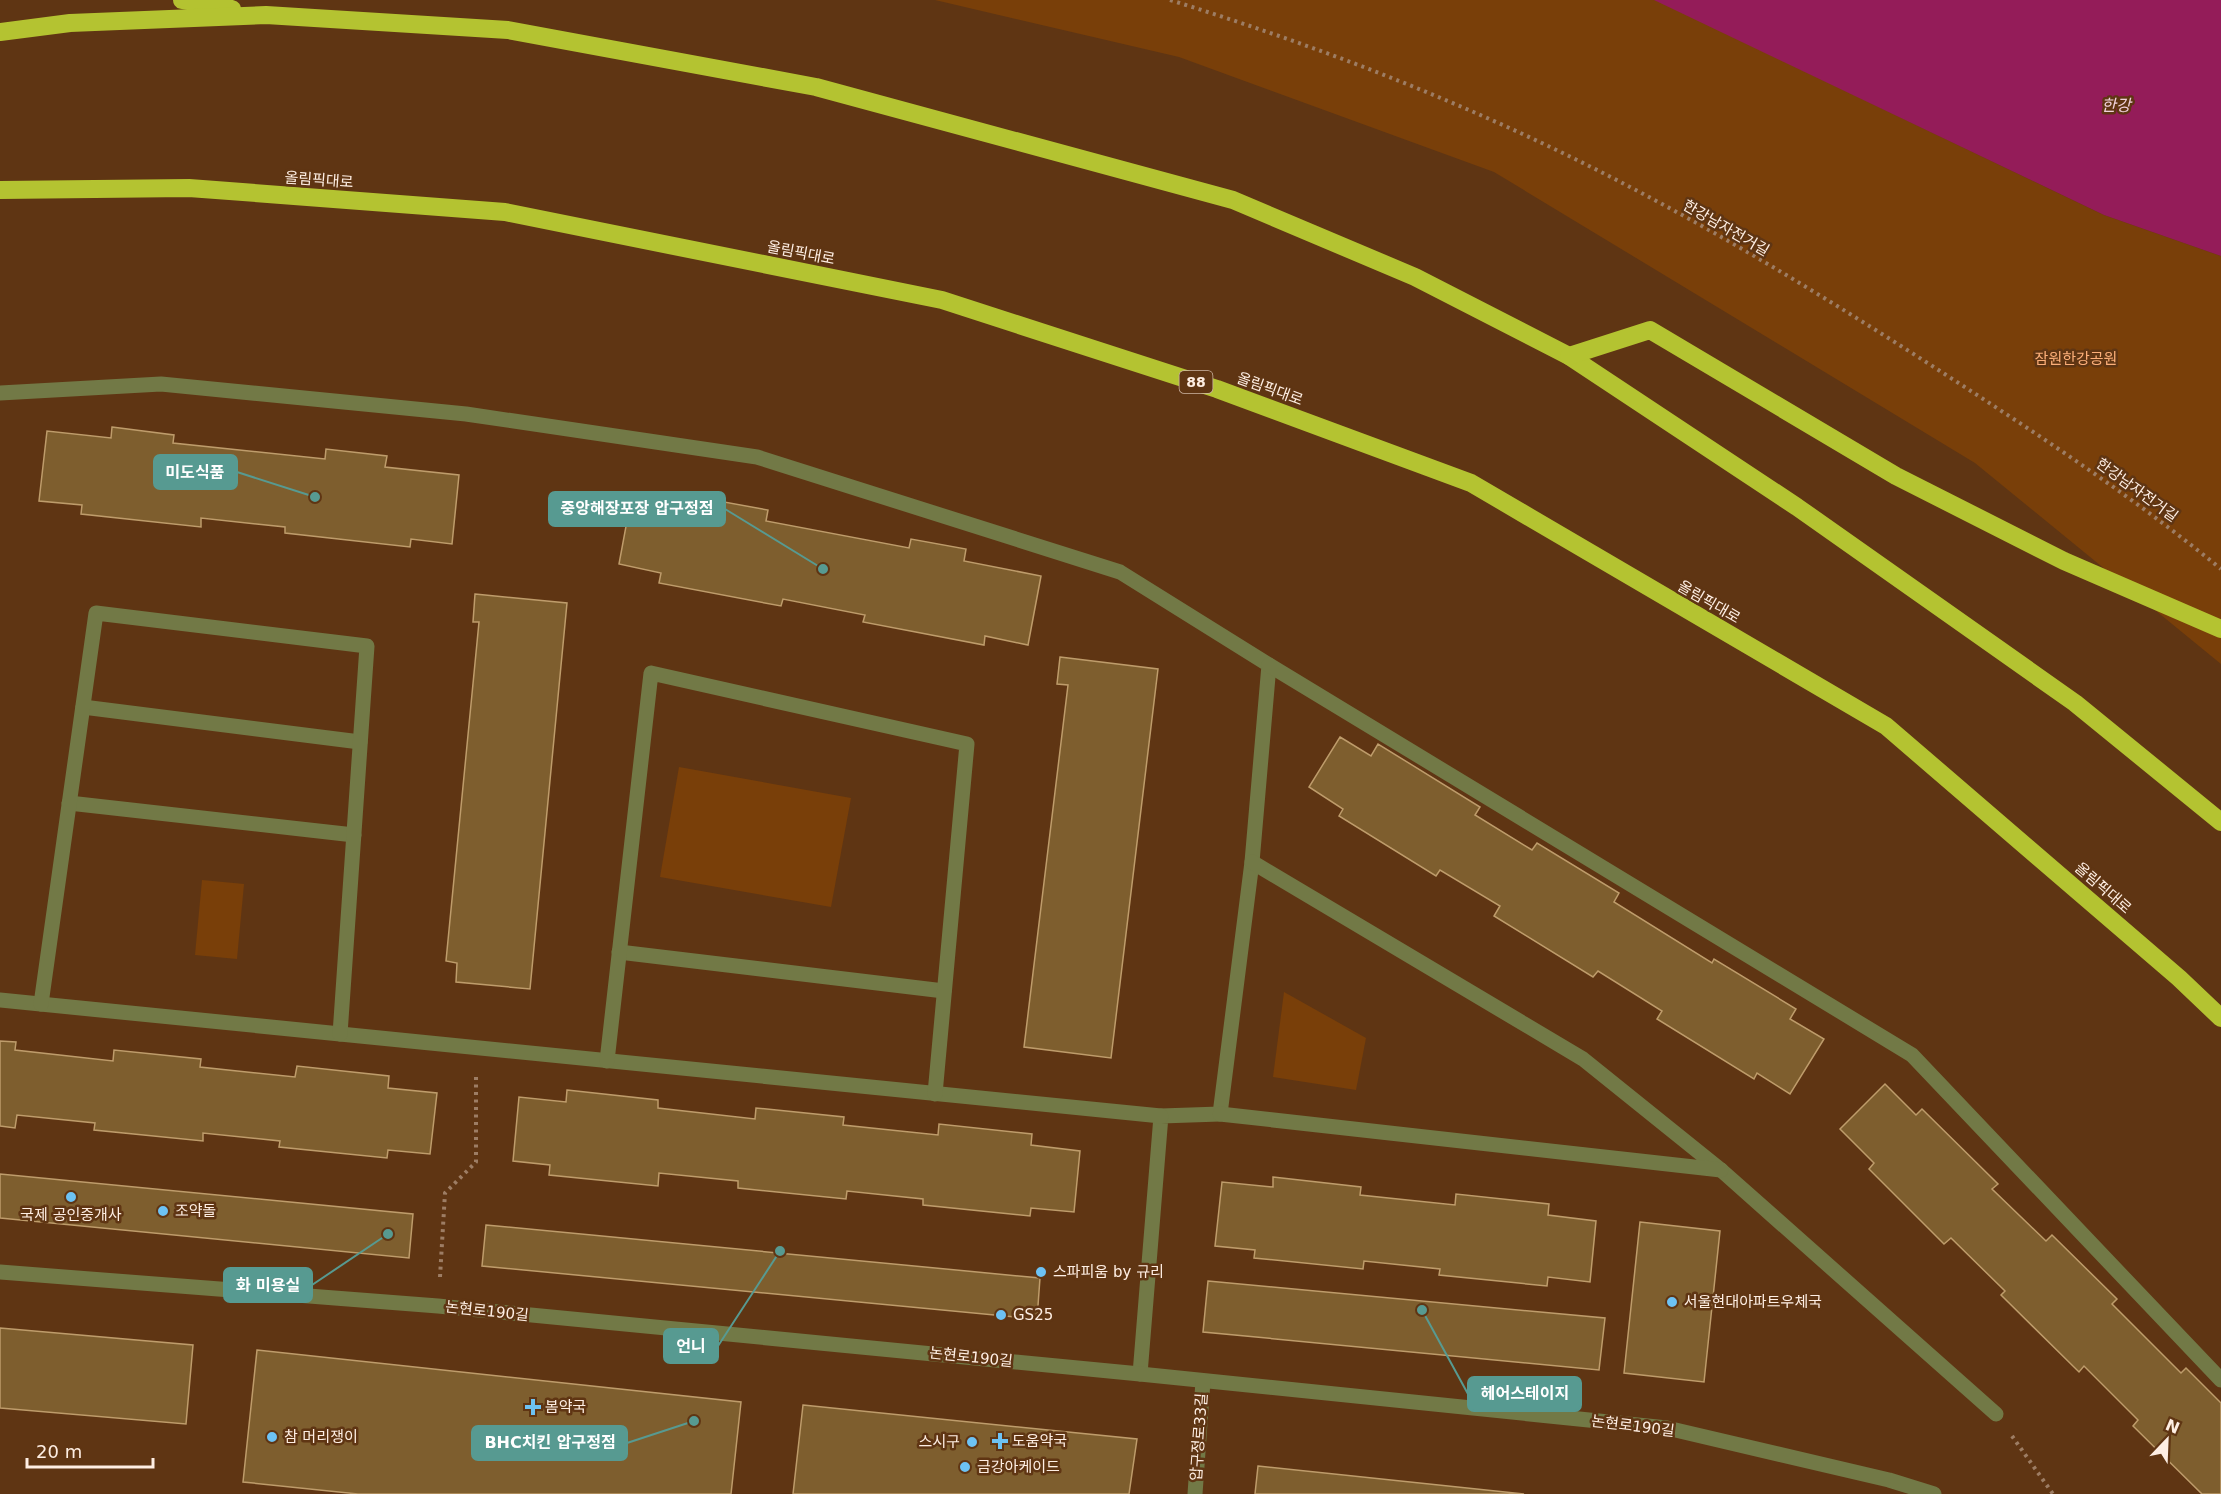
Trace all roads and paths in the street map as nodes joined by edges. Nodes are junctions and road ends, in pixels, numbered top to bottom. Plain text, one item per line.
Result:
1 (182, 0) edge
2 (1170, 0) edge
3 (266, 15) junction
4 (0, 32) edge
5 (0, 190) edge
6 (1569, 356) junction
7 (0, 393) edge
8 (2221, 569) edge
9 (2221, 628) edge
10 (1269, 665) junction
11 (83, 707) junction
12 (360, 742) junction
13 (69, 803) junction
14 (2221, 822) edge
15 (354, 835) junction
16 (1252, 862) junction
17 (619, 952) junction
18 (944, 991) junction
19 (0, 1000) edge
20 (41, 1004) junction
21 (2221, 1018) edge
22 (340, 1034) junction
23 (476, 1048) junction
24 (607, 1061) junction
25 (935, 1094) junction
26 (1220, 1114) junction
27 (1161, 1116) junction
28 (1721, 1170) junction
29 (0, 1272) edge
30 (439, 1287) dead end
31 (1140, 1374) junction
32 (2221, 1380) edge
33 (1203, 1381) junction
34 (1996, 1414) joint
35 (1195, 1494) edge
36 (1934, 1494) edge
37 (2053, 1494) edge

1 - 3 highway
2 - 8 path, 한강남자전거길
3 - 4 highway
3 - 6 highway
5 - 21 highway, 올림픽대로 / 88
6 - 9 highway
6 - 14 highway
7 - 10 street
10 - 16 street
10 - 32 street
11 - 12 street
11 - 12 street
11 - 13 street
12 - 15 street
13 - 15 street
13 - 20 street
15 - 22 street
16 - 26 street
16 - 28 street
17 - 18 street
17 - 18 street
17 - 24 street
18 - 25 street
19 - 20 street
20 - 22 street
22 - 23 street
23 - 24 street
23 - 30 path
24 - 25 street
25 - 27 street
26 - 27 street
26 - 28 street
27 - 31 street
28 - 34 street
29 - 31 street, 논현로190길
31 - 33 street, 논현로190길
33 - 35 street, 압구정로33길
33 - 36 street, 논현로190길
34 - 37 path

